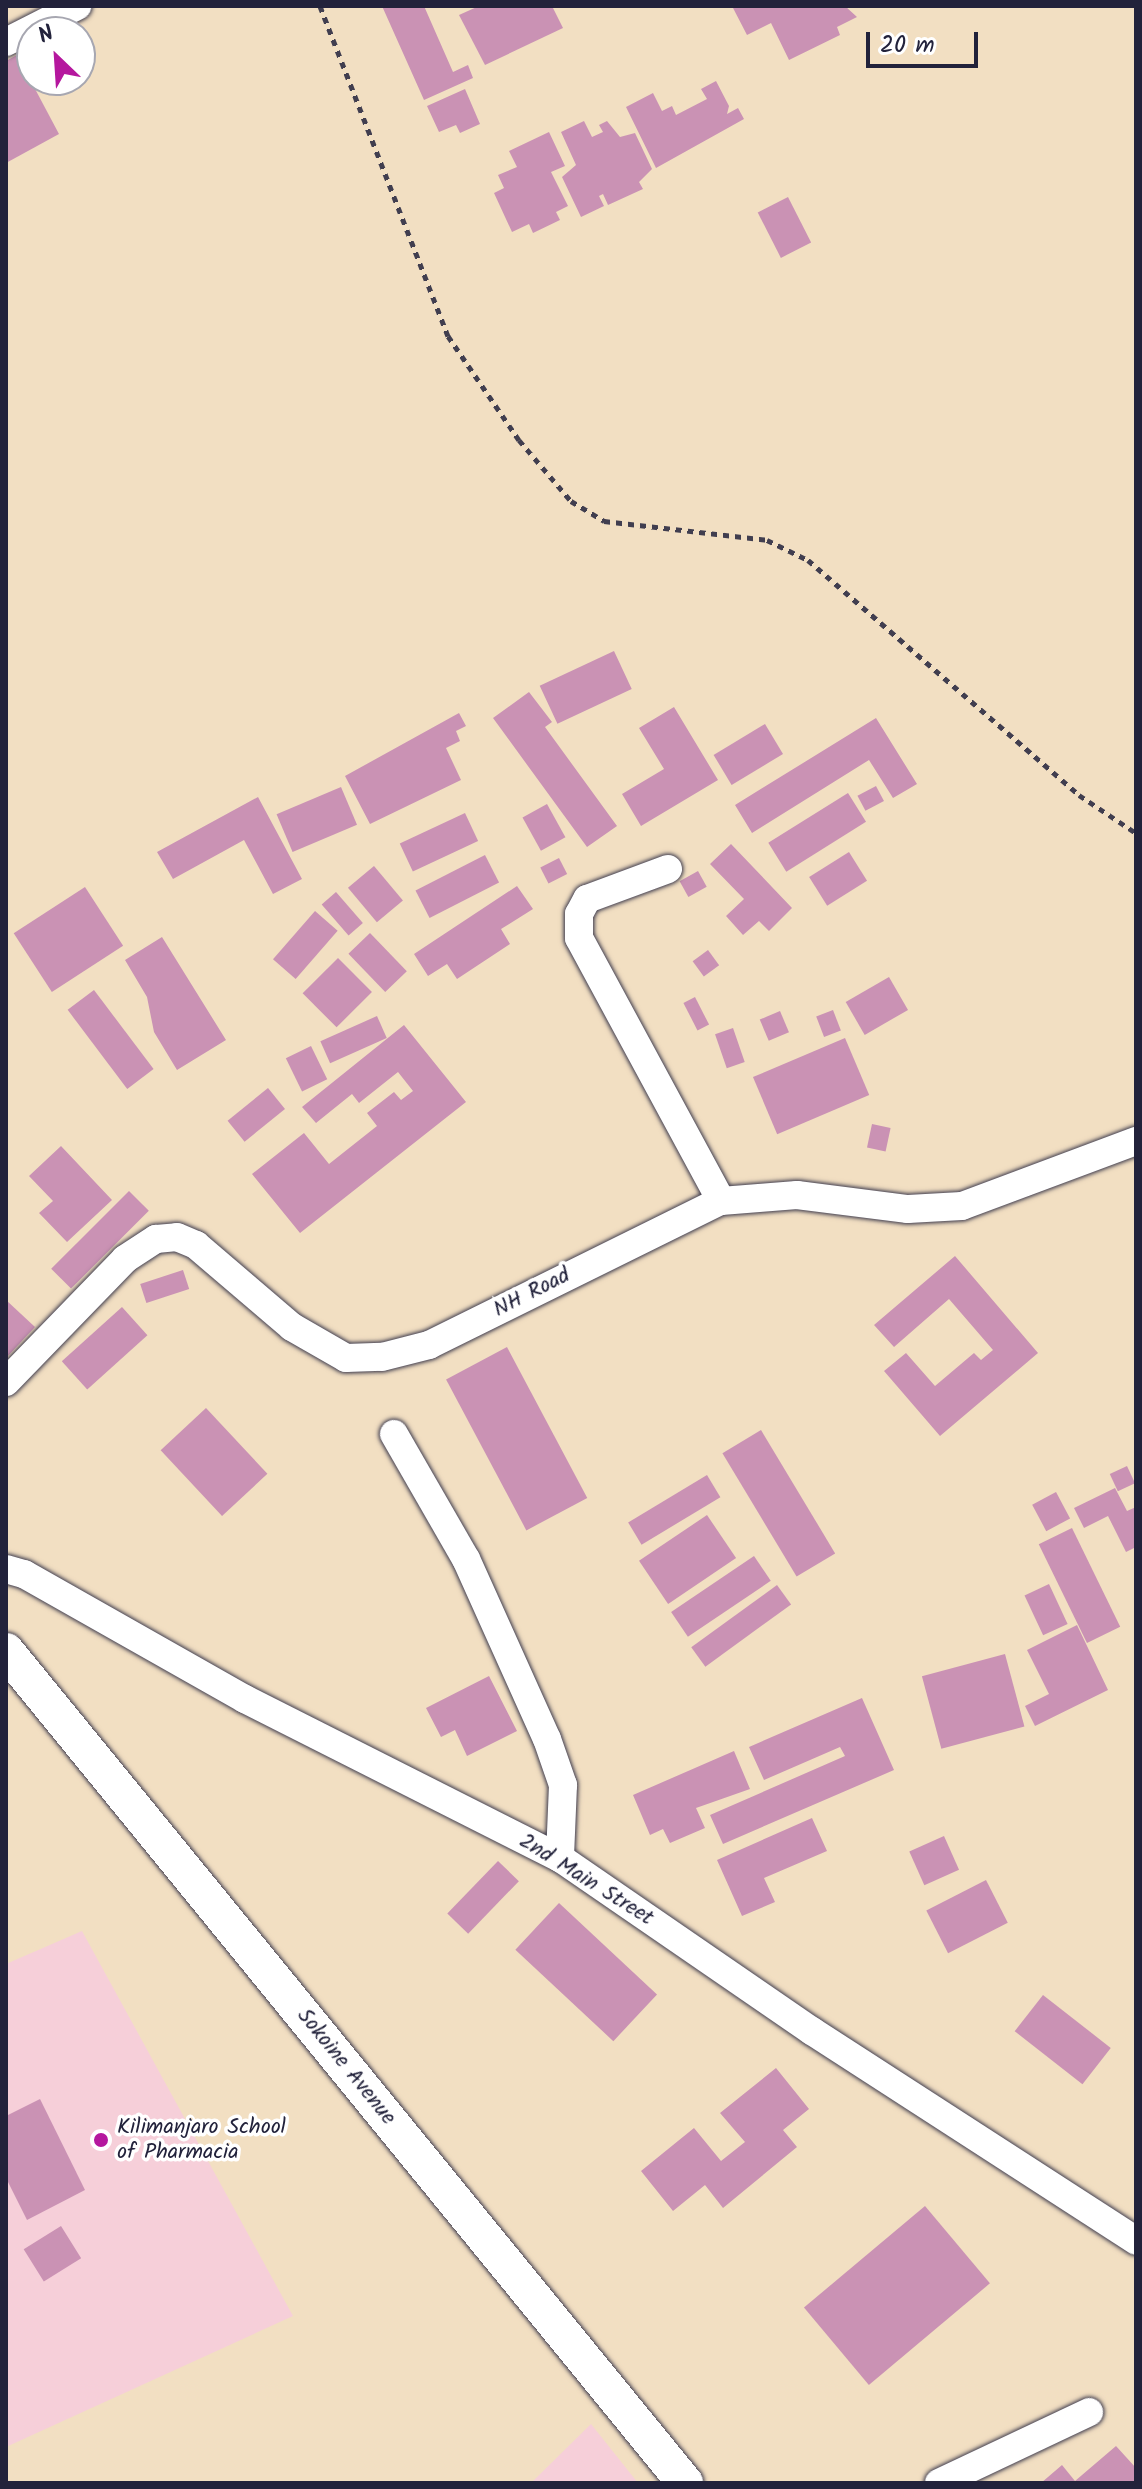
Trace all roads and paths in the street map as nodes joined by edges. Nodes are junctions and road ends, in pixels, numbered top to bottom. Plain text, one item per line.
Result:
1 (77, 6) edge
2 (320, 6) edge
3 (6, 42) edge
4 (1136, 833) edge
5 (668, 869) dead end
6 (1136, 1141) edge
7 (721, 1201) junction
8 (6, 1382) edge
9 (394, 1434) dead end
10 (6, 1569) edge
11 (6, 1651) edge
12 (560, 1858) junction
13 (1136, 2241) edge
14 (1089, 2412) dead end
15 (685, 2483) edge
16 (939, 2483) edge

1 - 3 street
2 - 4 path
5 - 7 street
6 - 7 street, NH Road
7 - 8 street, NH Road
9 - 12 street
10 - 12 street, 2nd Main Street
11 - 15 street, Sokoine Avenue
12 - 13 street, 2nd Main Street
14 - 16 street

